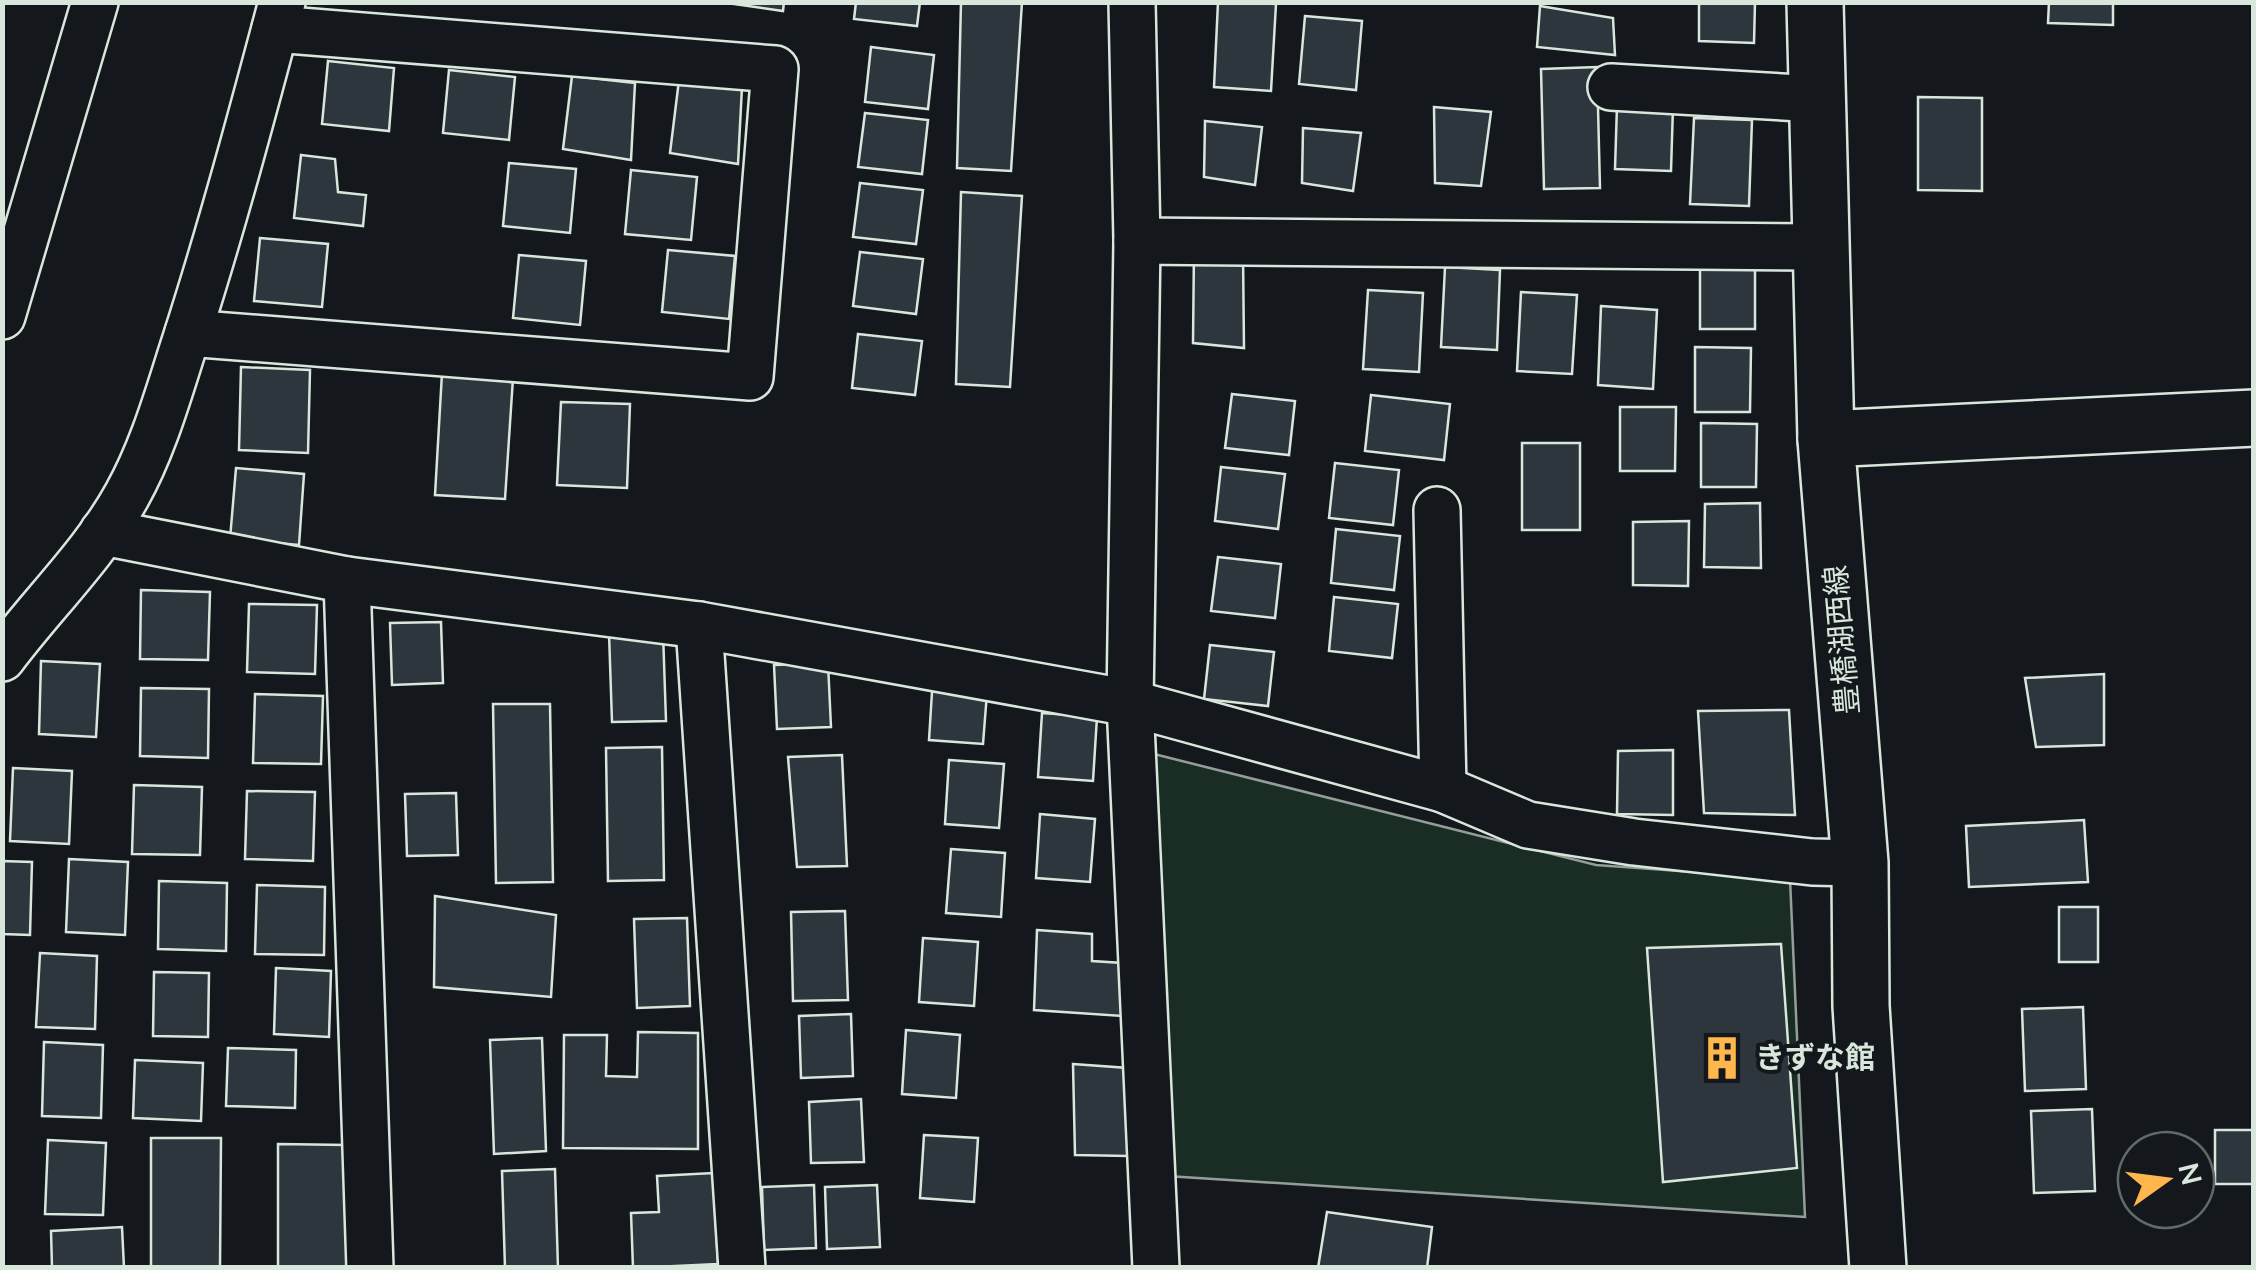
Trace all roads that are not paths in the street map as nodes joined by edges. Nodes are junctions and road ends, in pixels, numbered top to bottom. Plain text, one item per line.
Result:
1 (96, 2) edge
2 (1132, 2) edge
3 (1815, 2) edge
4 (279, 16) edge
5 (1610, 87) dead end
6 (1818, 100) junction
7 (1136, 242) junction
8 (1820, 247) junction
9 (2, 316) edge
10 (188, 333) junction
11 (2254, 418) edge
12 (1826, 439) junction
13 (1437, 510) dead end
14 (103, 532) junction
15 (348, 580) junction
16 (699, 625) junction
17 (2, 658) edge
18 (1130, 703) junction
19 (1443, 789) junction
20 (1860, 863) junction
21 (370, 1268) edge
22 (742, 1268) edge
23 (1156, 1268) edge
24 (1878, 1268) edge

1 - 9 street
2 - 7 street
3 - 6 main road, 豊橋湖西線
4 - 10 street
4 - 10 street
5 - 6 street
6 - 8 main road, 豊橋湖西線
7 - 8 street
7 - 18 street
8 - 12 main road, 豊橋湖西線
10 - 14 street
11 - 12 main road
12 - 20 main road, 豊橋湖西線
13 - 19 street
14 - 15 street
14 - 17 street
15 - 16 street
15 - 21 street
16 - 18 street
16 - 22 street
18 - 19 street
18 - 23 street
19 - 20 street
20 - 24 main road, 豊橋湖西線

